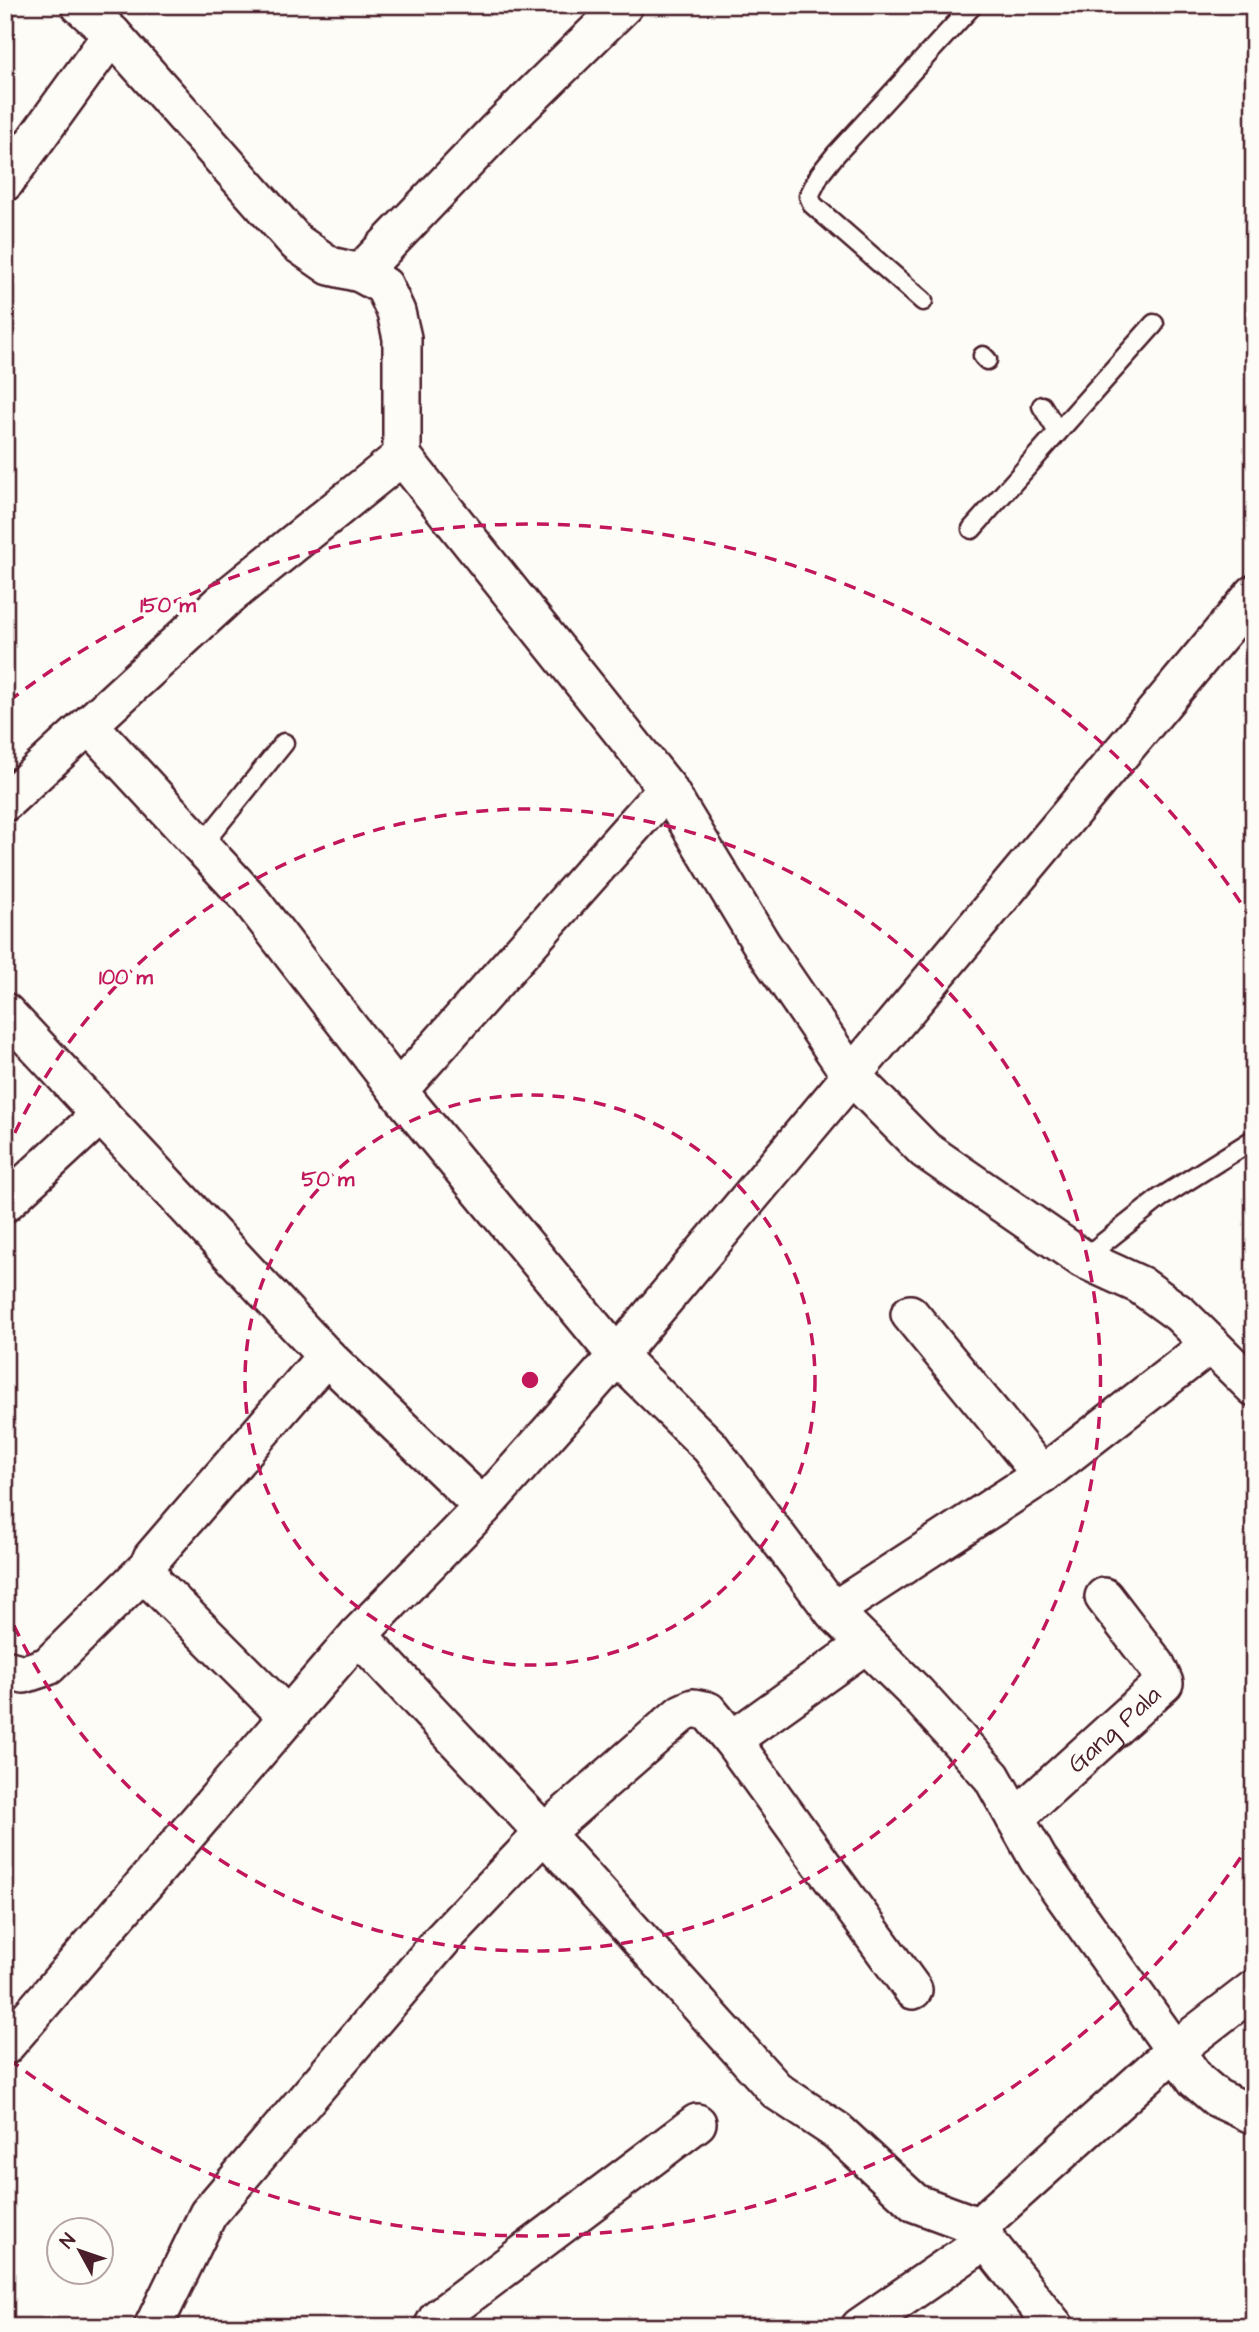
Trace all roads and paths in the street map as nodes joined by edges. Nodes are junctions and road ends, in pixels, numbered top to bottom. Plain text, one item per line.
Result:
1 (80, 5) edge
2 (624, 5) edge
3 (973, 5) edge
4 (112, 34) junction
5 (5, 182) edge
6 (360, 272) junction
7 (923, 300) dead end
8 (1154, 324) dead end
9 (1042, 406) dead end
10 (1058, 432) junction
11 (402, 456) junction
12 (972, 528) dead end
13 (1254, 594) edge
14 (90, 726) junction
15 (284, 743) dead end
16 (667, 788) junction
17 (5, 802) edge
18 (201, 846) junction
19 (5, 1012) edge
20 (850, 1074) junction
21 (398, 1091) junction
22 (100, 1114) junction
23 (1254, 1139) edge
24 (5, 1203) edge
25 (1083, 1259) junction
26 (910, 1314) dead end
27 (1208, 1346) junction
28 (326, 1356) junction
29 (617, 1356) junction
30 (1254, 1387) edge
31 (1042, 1475) junction
32 (483, 1507) junction
33 (149, 1566) junction
34 (1104, 1597) dead end
35 (833, 1611) junction
36 (358, 1635) junction
37 (866, 1644) junction
38 (5, 1669) edge
39 (287, 1716) junction
40 (732, 1740) junction
41 (1014, 1818) junction
42 (544, 1833) junction
43 (1254, 1989) edge
44 (913, 1990) dead end
45 (11, 2027) edge
46 (1175, 2050) junction
47 (1254, 2115) edge
48 (697, 2123) dead end
49 (985, 2234) junction
50 (153, 2327) edge
51 (433, 2327) edge
52 (860, 2327) edge
53 (1055, 2327) edge

1 - 4 street
2 - 6 street
3 - 7 lane
4 - 5 street
4 - 6 street
6 - 11 street
8 - 10 lane
9 - 10 lane
10 - 12 lane
11 - 14 street
11 - 16 street
13 - 20 street
14 - 17 street
14 - 18 street
15 - 18 lane
16 - 20 street
16 - 21 street
18 - 21 street
19 - 22 street
20 - 25 street
20 - 29 street
21 - 29 street
22 - 24 street
22 - 28 street
23 - 25 lane
25 - 27 street
26 - 31 street
27 - 30 street
27 - 31 street
28 - 32 street
28 - 33 street
29 - 32 street
29 - 35 street
31 - 35 street
32 - 36 street
33 - 38 street
33 - 39 street
34 - 41 street, Gang Pala
35 - 37 street
36 - 39 street
36 - 42 street
37 - 40 street
37 - 41 street
39 - 45 street
40 - 42 street
40 - 44 street
41 - 46 street
42 - 49 street
42 - 50 street
43 - 46 street
46 - 47 street
46 - 49 street
48 - 51 street
49 - 52 street
49 - 53 street

